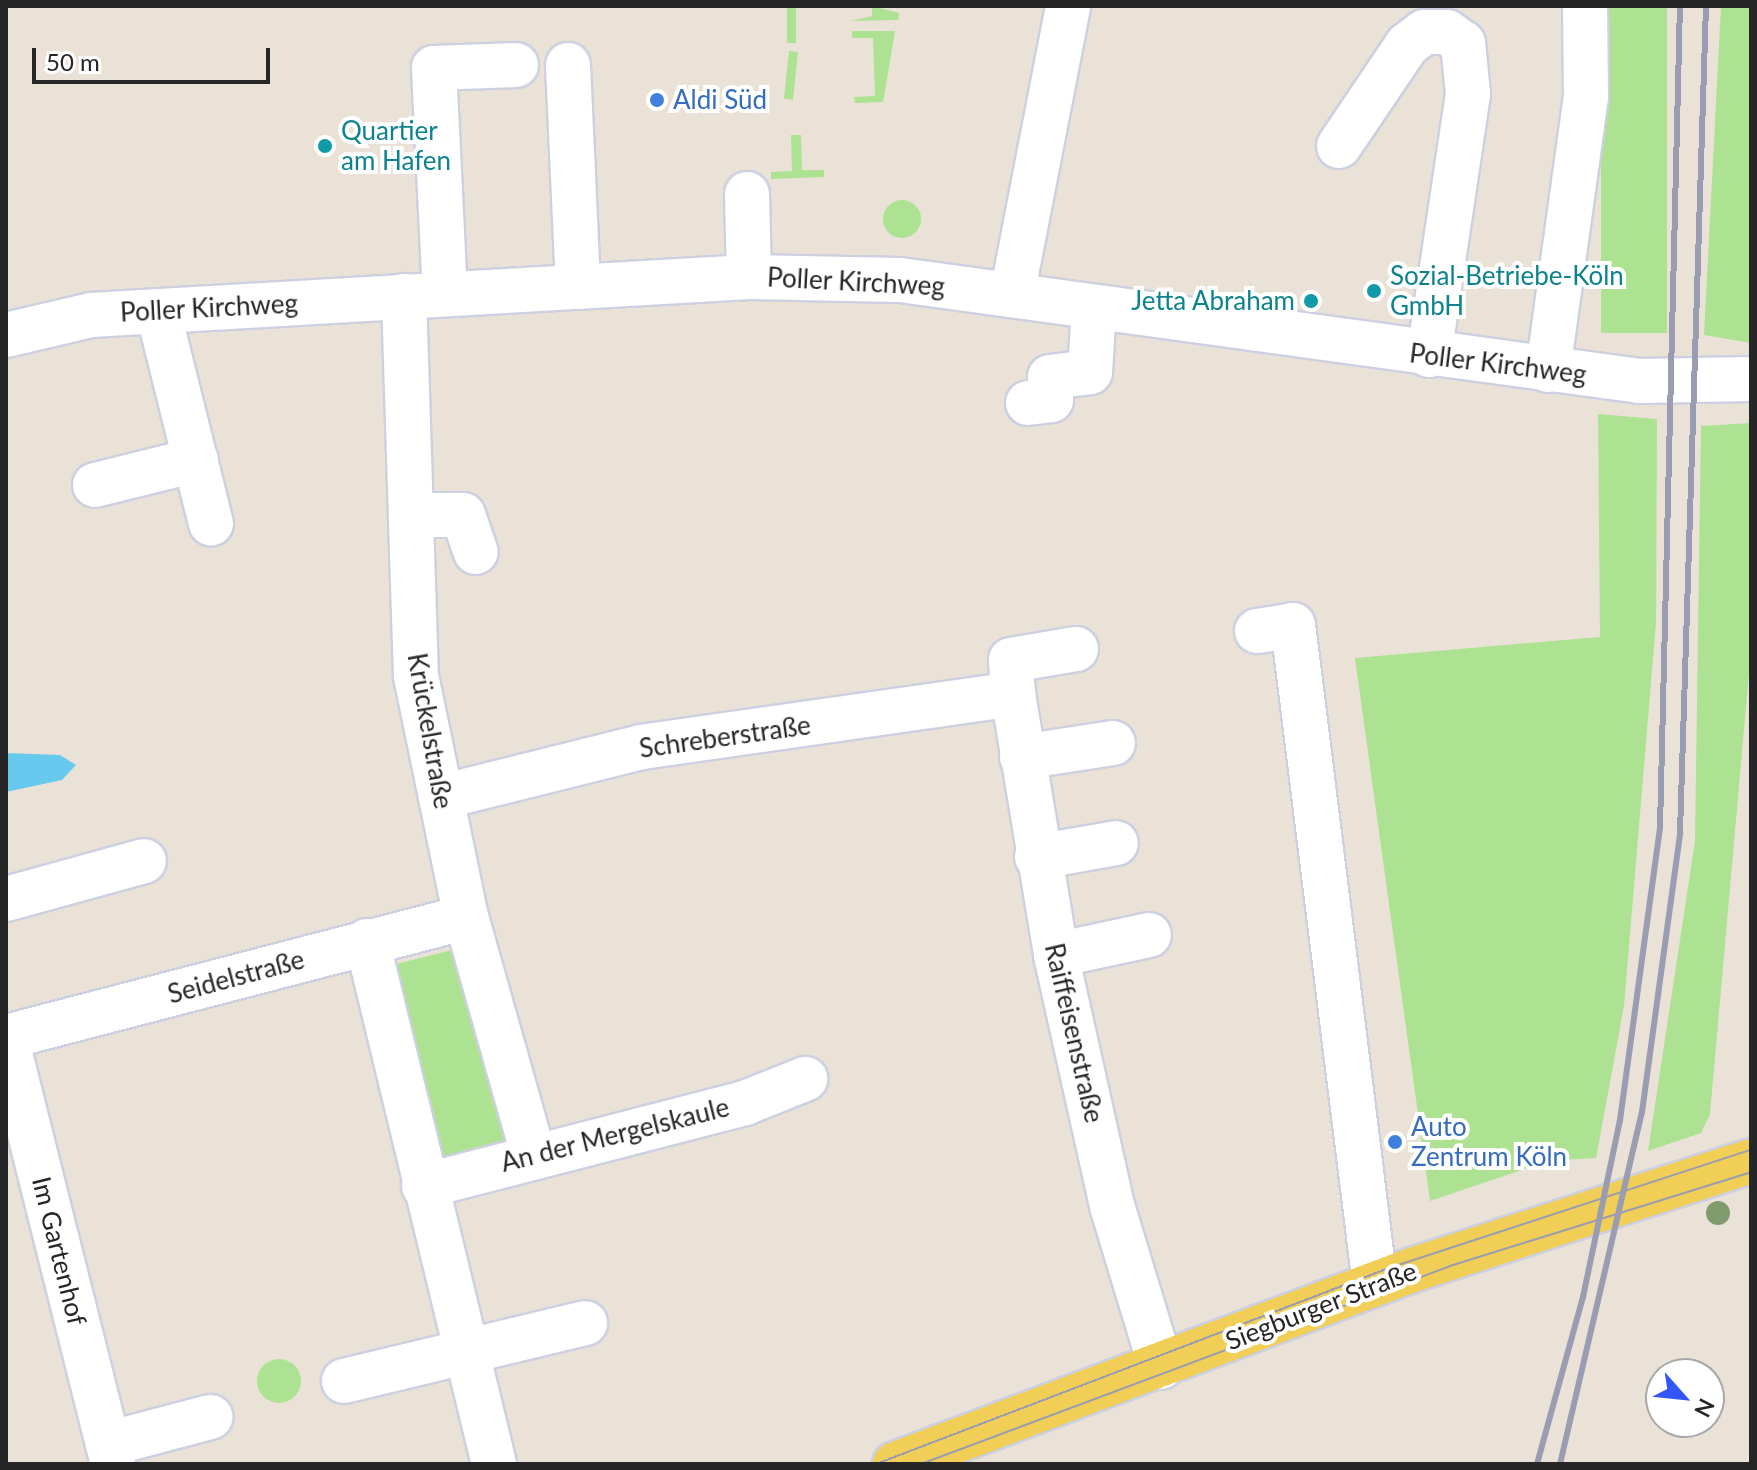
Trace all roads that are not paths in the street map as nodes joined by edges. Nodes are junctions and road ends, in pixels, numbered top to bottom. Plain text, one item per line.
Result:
1 (1068, 6) edge
2 (1585, 6) edge
3 (516, 65) dead end
4 (568, 65) dead end
5 (1339, 146) dead end
6 (747, 194) dead end
7 (749, 277) junction
8 (578, 287) junction
9 (425, 295) junction
10 (1012, 295) junction
11 (1094, 307) junction
12 (158, 311) junction
13 (6, 335) edge
14 (1429, 355) junction
15 (1548, 370) junction
16 (1751, 379) edge
17 (1028, 403) dead end
18 (196, 460) junction
19 (95, 485) dead end
20 (411, 515) junction
21 (211, 524) dead end
22 (476, 552) dead end
23 (1257, 631) dead end
24 (1076, 649) dead end
25 (1013, 694) junction
26 (1113, 743) dead end
27 (1022, 757) junction
28 (441, 797) junction
29 (1116, 843) dead end
30 (1037, 857) junction
31 (144, 861) dead end
32 (6, 899) edge
33 (466, 917) junction
34 (1149, 935) dead end
35 (367, 941) junction
36 (1056, 955) junction
37 (6, 1037) edge
38 (805, 1079) dead end
39 (533, 1154) junction
40 (1751, 1161) edge
41 (424, 1186) junction
42 (1375, 1284) junction
43 (585, 1323) dead end
44 (466, 1352) junction
45 (1161, 1367) junction
46 (344, 1381) dead end
47 (210, 1417) dead end
48 (110, 1454) edge
49 (494, 1464) edge
50 (895, 1464) edge

1 - 10 street
2 - 15 street
3 - 9 street, Krückelstraße
4 - 8 street
5 - 14 street
6 - 7 street
7 - 8 street, Poller Kirchweg
7 - 10 street, Poller Kirchweg
8 - 9 street, Poller Kirchweg
9 - 12 street, Poller Kirchweg
9 - 20 street, Krückelstraße
10 - 11 street, Poller Kirchweg
11 - 14 street, Poller Kirchweg
11 - 17 street
12 - 13 street, Poller Kirchweg
12 - 18 street
14 - 15 street, Poller Kirchweg
15 - 16 street, Poller Kirchweg
18 - 19 street
18 - 21 street
20 - 22 street
20 - 28 street, Krückelstraße
23 - 42 street
24 - 25 street, Raiffeisenstraße
25 - 27 street, Raiffeisenstraße
25 - 28 street, Schreberstraße
26 - 27 street
27 - 30 street, Raiffeisenstraße
28 - 33 street, Krückelstraße
29 - 30 street
30 - 36 street, Raiffeisenstraße
31 - 32 street
33 - 35 street, Seidelstraße
33 - 39 street, Krückelstraße
34 - 36 street
35 - 37 street, Seidelstraße
35 - 41 street
36 - 45 street, Raiffeisenstraße
37 - 48 street, Im Gartenhof
38 - 39 street, An der Mergelskaule
39 - 41 street, An der Mergelskaule
40 - 42 main road, Siegburger Straße
41 - 44 street
42 - 45 main road, Siegburger Straße
43 - 44 street
44 - 46 street
44 - 49 street
45 - 50 main road, Siegburger Straße
47 - 48 street

